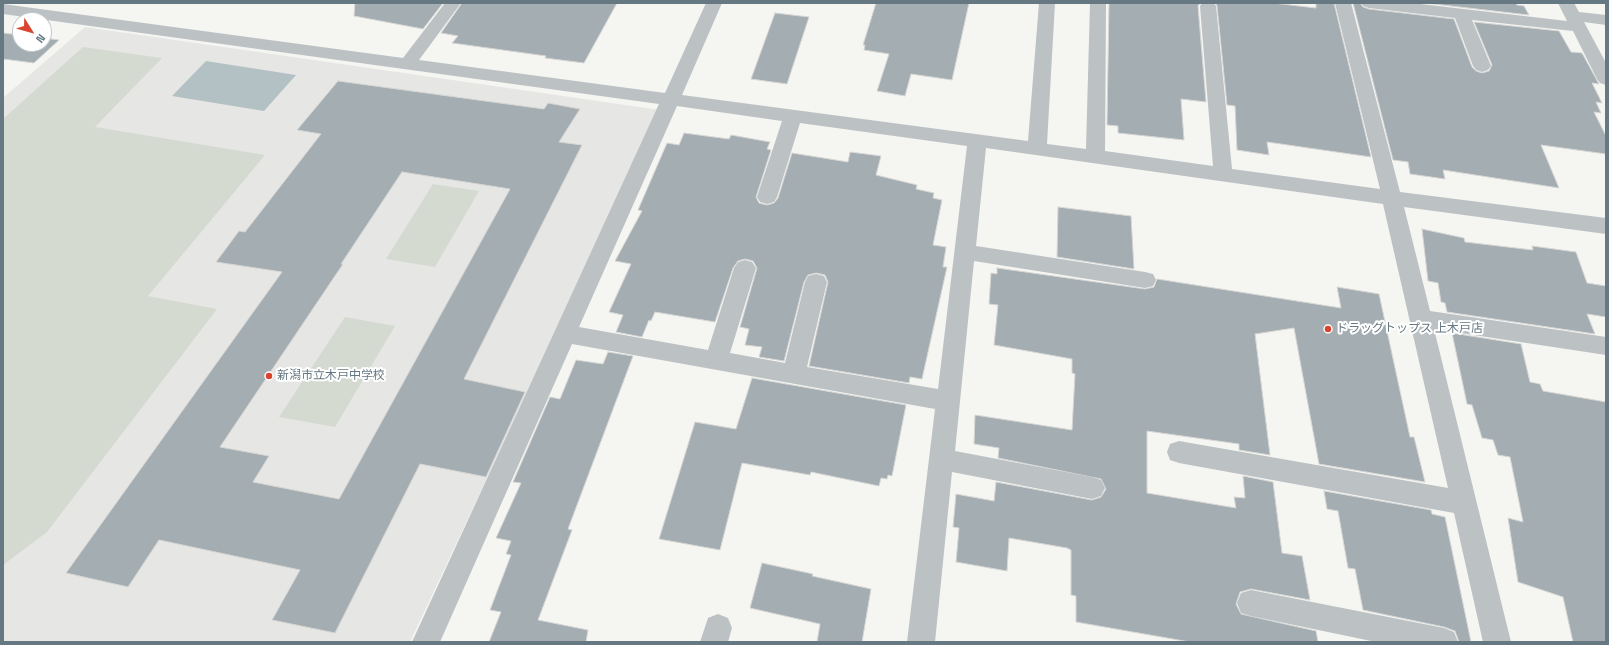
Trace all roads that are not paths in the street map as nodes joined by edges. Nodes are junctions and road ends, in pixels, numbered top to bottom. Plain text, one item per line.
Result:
1 (453, 3) edge
2 (714, 3) edge
3 (1047, 3) edge
4 (1098, 3) edge
5 (1343, 3) edge
6 (1369, 3) edge
7 (1208, 6) dead end
8 (3, 9) edge
9 (1462, 14) junction
10 (1573, 15) edge
11 (1606, 20) edge
12 (407, 64) junction
13 (1482, 66) dead end
14 (1606, 79) edge
15 (670, 99) junction
16 (793, 116) junction
17 (977, 141) junction
18 (1037, 149) junction
19 (1095, 157) junction
20 (1223, 175) junction
21 (766, 197) dead end
22 (1392, 198) junction
23 (1606, 226) edge
24 (964, 252) junction
25 (745, 268) dead end
26 (1145, 280) dead end
27 (816, 282) dead end
28 (1420, 318) junction
29 (565, 334) junction
30 (1606, 346) edge
31 (716, 361) junction
32 (794, 374) junction
33 (947, 400) junction
34 (1180, 452) dead end
35 (941, 459) junction
36 (1092, 488) dead end
37 (1464, 503) junction
38 (1251, 603) dead end
39 (426, 642) edge
40 (921, 642) edge
41 (1444, 642) edge
42 (1497, 642) edge

1 - 12 street
2 - 15 street
3 - 18 street
4 - 19 street
5 - 22 street
6 - 9 street
7 - 20 street
8 - 12 street
9 - 10 street
9 - 13 street
10 - 11 street
10 - 14 street
12 - 15 street
15 - 16 street
15 - 29 street
16 - 17 street
16 - 21 street
17 - 18 street
17 - 24 street
18 - 19 street
19 - 20 street
20 - 22 street
22 - 23 street
22 - 28 street
24 - 26 street
24 - 33 street
25 - 31 street
27 - 32 street
28 - 30 street
28 - 37 street
29 - 31 street
29 - 39 street
31 - 32 street
32 - 33 street
33 - 35 street
34 - 37 street
35 - 36 street
35 - 40 street
37 - 42 street
38 - 41 street

